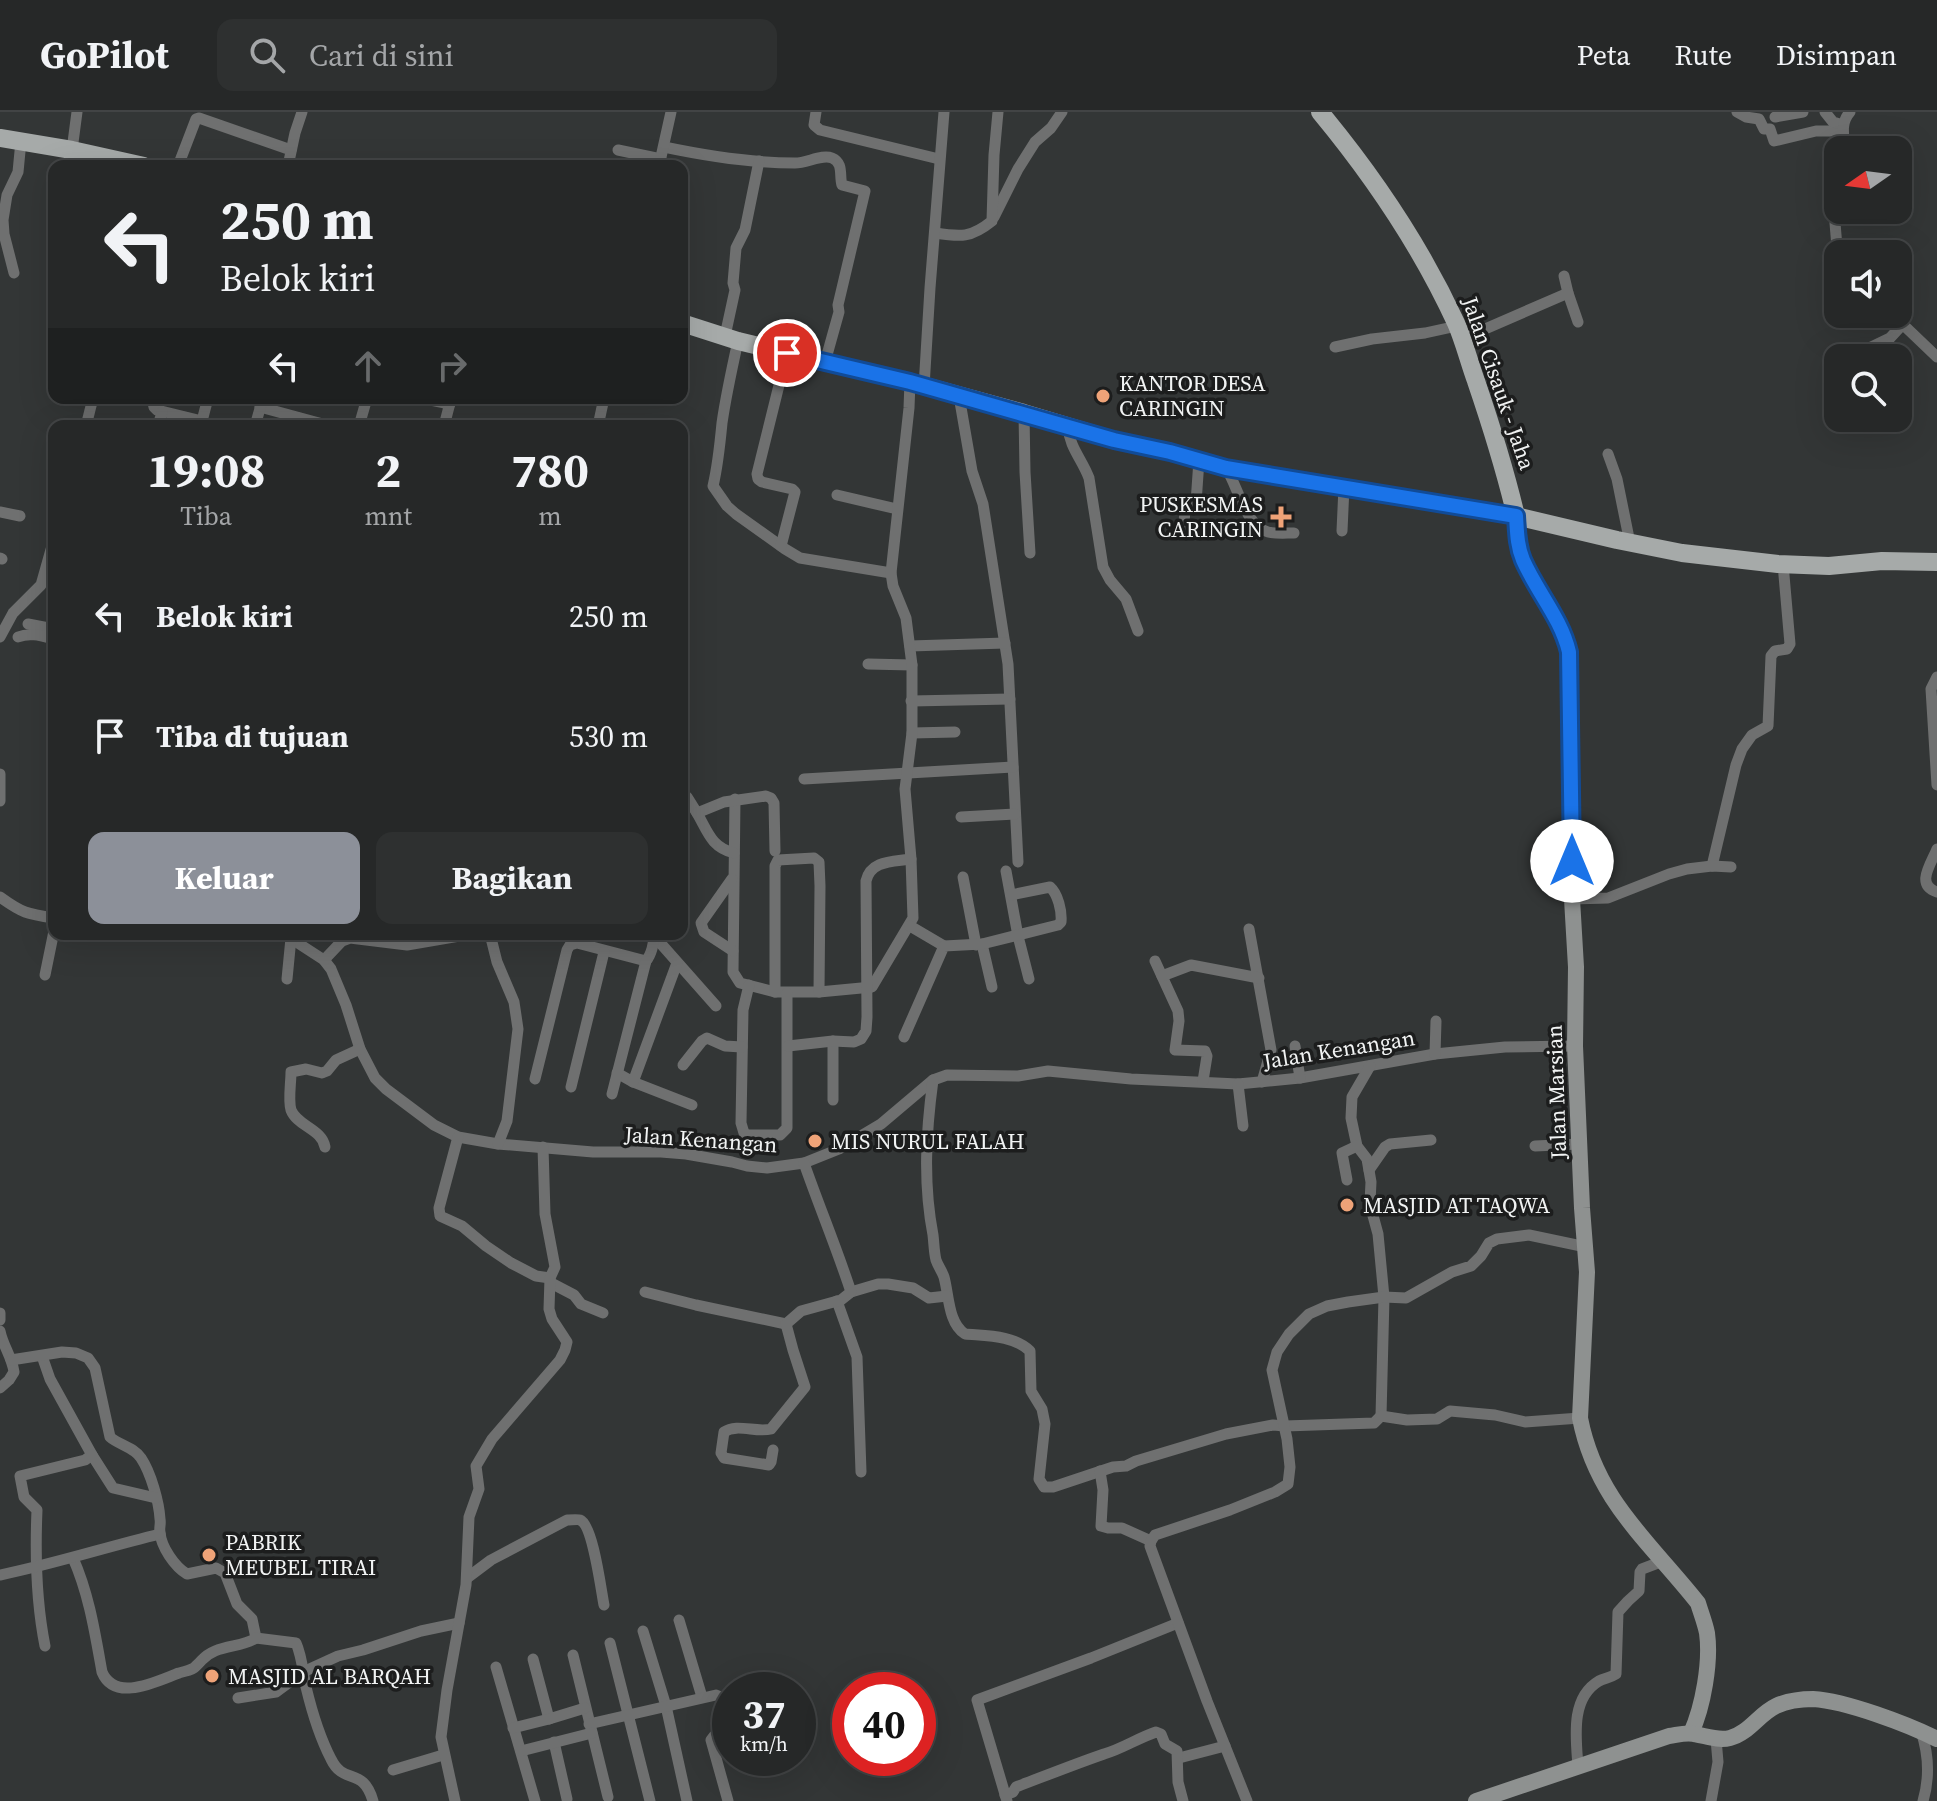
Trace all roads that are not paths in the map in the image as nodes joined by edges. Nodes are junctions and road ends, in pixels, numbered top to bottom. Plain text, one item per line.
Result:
1 (77, 112) edge
2 (302, 112) edge
3 (671, 112) edge
4 (816, 112) edge
5 (944, 112) edge
6 (998, 112) edge
7 (1062, 112) edge
8 (1320, 112) edge
9 (1737, 112) edge
10 (1803, 112) edge
11 (1825, 112) edge
12 (1850, 112) edge
13 (198, 115) edge
14 (1775, 117) dead end
15 (1843, 128) junction
16 (1844, 136) edge
17 (0, 138) edge
18 (21, 141) junction
19 (72, 150) junction
20 (291, 150) junction
21 (618, 150) dead end
22 (661, 157) edge
23 (939, 159) junction
24 (116, 160) edge
25 (180, 160) edge
26 (289, 160) edge
27 (759, 161) junction
28 (992, 221) junction
29 (935, 233) junction
30 (14, 273) dead end
31 (1564, 276) dead end
32 (1568, 293) junction
33 (1578, 322) dead end
34 (688, 325) edge
35 (1899, 328) edge
36 (1905, 328) edge
37 (1459, 332) junction
38 (732, 338) junction
39 (1878, 344) edge
40 (1335, 347) dead end
41 (787, 353) junction
42 (1937, 357) edge
43 (825, 362) junction
44 (917, 385) junction
45 (959, 396) junction
46 (153, 404) edge
47 (265, 404) edge
48 (162, 412) junction
49 (1024, 413) junction
50 (160, 420) edge
51 (190, 420) edge
52 (312, 420) edge
53 (1068, 426) junction
54 (1608, 454) dead end
55 (1199, 460) junction
56 (1226, 468) junction
57 (1344, 487) junction
58 (837, 495) dead end
59 (897, 509) junction
60 (0, 512) edge
61 (20, 516) dead end
62 (1516, 516) junction
63 (1184, 527) dead end
64 (1342, 531) dead end
65 (1294, 533) dead end
66 (1630, 543) junction
67 (781, 546) junction
68 (1030, 553) dead end
69 (48, 560) edge
70 (1937, 563) edge
71 (1783, 564) junction
72 (891, 573) junction
73 (28, 624) dead end
74 (48, 628) edge
75 (1138, 631) dead end
76 (0, 637) edge
77 (18, 637) dead end
78 (48, 637) edge
79 (1005, 643) junction
80 (910, 646) junction
81 (868, 664) dead end
82 (912, 665) junction
83 (1937, 677) edge
84 (1010, 699) junction
85 (911, 701) junction
86 (955, 732) dead end
87 (912, 733) junction
88 (1013, 767) junction
89 (907, 772) junction
90 (0, 774) edge
91 (804, 779) dead end
92 (1937, 785) edge
93 (688, 799) edge
94 (735, 799) junction
95 (0, 801) edge
96 (697, 813) junction
97 (1015, 814) junction
98 (961, 817) dead end
99 (1937, 849) edge
100 (775, 851) dead end
101 (734, 853) junction
102 (911, 859) junction
103 (1018, 862) dead end
104 (1712, 866) junction
105 (1731, 867) dead end
106 (1006, 871) dead end
107 (963, 877) dead end
108 (733, 879) junction
109 (1937, 892) edge
110 (1011, 895) junction
111 (0, 897) edge
112 (1572, 899) junction
113 (48, 917) edge
114 (910, 926) junction
115 (1249, 929) dead end
116 (1018, 936) junction
117 (52, 940) edge
118 (287, 940) edge
119 (293, 940) edge
120 (345, 940) edge
121 (366, 940) edge
122 (436, 940) edge
123 (492, 940) edge
124 (653, 940) edge
125 (657, 940) edge
126 (979, 944) junction
127 (944, 946) junction
128 (733, 951) junction
129 (604, 952) junction
130 (324, 960) junction
131 (646, 961) junction
132 (1155, 961) dead end
133 (677, 963) junction
134 (45, 975) dead end
135 (1162, 976) junction
136 (1259, 978) junction
137 (287, 979) dead end
138 (1029, 979) dead end
139 (749, 985) junction
140 (992, 987) dead end
141 (866, 988) junction
142 (781, 992) junction
143 (819, 992) junction
144 (716, 1006) dead end
145 (1436, 1021) dead end
146 (904, 1037) dead end
147 (833, 1041) junction
148 (788, 1046) junction
149 (1295, 1046) dead end
150 (1575, 1046) junction
151 (742, 1047) junction
152 (360, 1049) junction
153 (1435, 1054) junction
154 (683, 1065) dead end
155 (1370, 1066) junction
156 (617, 1073) junction
157 (1300, 1078) junction
158 (535, 1079) dead end
159 (933, 1080) junction
160 (1203, 1081) junction
161 (633, 1082) junction
162 (1262, 1082) junction
163 (1238, 1084) junction
164 (571, 1087) dead end
165 (612, 1094) dead end
166 (833, 1100) dead end
167 (692, 1105) dead end
168 (1243, 1126) dead end
169 (458, 1137) junction
170 (1431, 1140) dead end
171 (498, 1144) junction
172 (1579, 1144) junction
173 (1357, 1146) junction
174 (1535, 1146) dead end
175 (325, 1147) dead end
176 (543, 1147) junction
177 (804, 1163) junction
178 (1369, 1170) junction
179 (1347, 1180) dead end
180 (1586, 1247) junction
181 (550, 1280) junction
182 (645, 1292) dead end
183 (851, 1292) junction
184 (947, 1296) junction
185 (1384, 1297) junction
186 (837, 1301) junction
187 (0, 1313) edge
188 (603, 1313) dead end
189 (0, 1320) edge
190 (786, 1324) junction
191 (0, 1331) edge
192 (42, 1356) junction
193 (11, 1360) junction
194 (0, 1388) edge
195 (1381, 1416) junction
196 (1580, 1418) junction
197 (1285, 1426) junction
198 (773, 1450) dead end
199 (92, 1455) junction
200 (1100, 1471) junction
201 (861, 1472) dead end
202 (156, 1498) junction
203 (160, 1534) junction
204 (1151, 1541) junction
205 (73, 1558) junction
206 (1663, 1561) junction
207 (35, 1567) junction
208 (0, 1575) edge
209 (467, 1578) junction
210 (604, 1605) dead end
211 (679, 1620) dead end
212 (459, 1623) junction
213 (1178, 1623) junction
214 (643, 1631) dead end
215 (256, 1638) junction
216 (610, 1643) dead end
217 (45, 1646) dead end
218 (573, 1655) dead end
219 (533, 1659) dead end
220 (496, 1667) dead end
221 (303, 1672) junction
222 (712, 1696) edge
223 (702, 1697) junction
224 (238, 1698) dead end
225 (666, 1706) junction
226 (585, 1708) junction
227 (629, 1716) junction
228 (549, 1719) junction
229 (513, 1728) junction
230 (590, 1729) junction
231 (1921, 1731) junction
232 (1691, 1733) junction
233 (1716, 1739) junction
234 (1937, 1739) edge
235 (554, 1742) junction
236 (1225, 1746) junction
237 (521, 1751) junction
238 (443, 1755) junction
239 (1179, 1758) junction
240 (1578, 1766) junction
241 (393, 1770) dead end
242 (721, 1776) edge
243 (608, 1797) dead end
244 (1006, 1798) edge
245 (567, 1799) dead end
246 (373, 1801) edge
247 (455, 1801) edge
248 (535, 1801) edge
249 (650, 1801) edge
250 (687, 1801) edge
251 (728, 1801) edge
252 (1183, 1801) edge
253 (1247, 1801) edge
254 (1476, 1801) edge
255 (1711, 1801) edge
256 (1923, 1801) edge

1 - 19 street
2 - 20 street
3 - 22 street
4 - 23 street
5 - 23 street
6 - 28 street
7 - 28 street
8 - 37 main road, Jalan Cisauk - Jaha
9 - 15 street
10 - 14 street
11 - 15 street
12 - 15 street
13 - 20 street
13 - 25 street
15 - 16 street
17 - 18 main road
18 - 19 main road
18 - 30 street
19 - 24 main road
20 - 26 street
21 - 22 street
22 - 27 street
23 - 29 street
27 - 38 street
27 - 43 street
28 - 29 street
29 - 44 street
31 - 32 street
32 - 33 street
32 - 37 street
34 - 38 main road
35 - 39 street
36 - 42 street
37 - 40 street
37 - 62 main road, Jalan Cisauk - Jaha
38 - 41 main road
38 - 67 street
41 - 43 main road
41 - 67 street
43 - 44 main road
44 - 45 main road
44 - 59 street
45 - 49 main road
45 - 79 street
46 - 48 street
47 - 52 street
48 - 50 street
48 - 51 street
49 - 53 main road
49 - 68 street
53 - 55 main road
53 - 75 street
54 - 66 street
55 - 56 main road
55 - 63 street
56 - 57 main road
56 - 65 street
57 - 62 main road
57 - 64 street
58 - 59 street
59 - 72 street
60 - 61 street
62 - 66 main road
62 - 112 street, Jalan Marsian
66 - 71 main road
67 - 72 street
69 - 76 street
70 - 71 main road
71 - 104 street
72 - 80 street
73 - 74 street
77 - 78 street
79 - 80 street
79 - 84 street
80 - 82 street
81 - 82 street
82 - 85 street
83 - 92 street
84 - 85 street
84 - 88 street
85 - 87 street
86 - 87 street
87 - 89 street
88 - 89 street
88 - 97 street
89 - 91 street
89 - 102 street
90 - 95 street
93 - 96 street
94 - 96 street
94 - 100 street
94 - 101 street
96 - 101 street
97 - 98 street
97 - 103 street
99 - 109 street
101 - 108 street
102 - 114 street
102 - 141 street
104 - 105 street
104 - 112 street
106 - 110 street
107 - 126 street
108 - 128 street
108 - 128 street
110 - 116 street
110 - 116 street
111 - 113 street
112 - 150 street, Jalan Marsian
114 - 127 street
114 - 141 street
115 - 136 street
116 - 126 street
116 - 138 street
117 - 134 street
118 - 137 street
119 - 130 street, Jalan Kenangan
120 - 130 street
121 - 122 street
123 - 171 street
124 - 131 street
125 - 133 street
126 - 127 street
126 - 140 street
127 - 146 street
128 - 139 street
129 - 131 street
129 - 158 street
129 - 164 street
130 - 152 street, Jalan Kenangan
131 - 156 street
132 - 135 street
133 - 144 street
133 - 161 street
135 - 136 street
135 - 160 street
136 - 162 street
139 - 142 street
139 - 151 street
141 - 143 street
141 - 147 street
142 - 143 street
142 - 143 street
142 - 148 street
145 - 153 street
147 - 148 street
147 - 166 street
148 - 151 street
149 - 157 street
150 - 153 street, Jalan Kenangan
150 - 172 street, Jalan Marsian
151 - 154 street
152 - 169 street, Jalan Kenangan
152 - 175 street
153 - 155 street, Jalan Kenangan
155 - 157 street, Jalan Kenangan
155 - 173 street
156 - 161 street
156 - 165 street
157 - 162 street, Jalan Kenangan
159 - 160 street, Jalan Kenangan
159 - 177 street, Jalan Kenangan
159 - 184 street
160 - 163 street, Jalan Kenangan
161 - 167 street
162 - 163 street, Jalan Kenangan
163 - 168 street
169 - 171 street, Jalan Kenangan
169 - 181 street
170 - 178 street
171 - 176 street, Jalan Kenangan
172 - 174 street
172 - 180 street, Jalan Marsian
173 - 178 street
173 - 179 street
176 - 177 street, Jalan Kenangan
176 - 181 street
177 - 183 street
178 - 185 street
180 - 185 street
180 - 196 street, Jalan Marsian
181 - 188 street
181 - 209 street
182 - 190 street
183 - 184 street
183 - 186 street
184 - 200 street
185 - 195 street
185 - 197 street
186 - 190 street
186 - 201 street
187 - 189 street
190 - 198 street
191 - 193 street
192 - 193 street
192 - 199 street
192 - 202 street
193 - 194 street
195 - 196 street
195 - 197 street
196 - 206 street, Jalan Marsian
197 - 200 street
197 - 204 street
199 - 202 street
199 - 207 street
200 - 204 street
202 - 203 street
203 - 205 street
203 - 215 street
204 - 213 street
205 - 207 street
205 - 215 street
206 - 232 street, Jalan Marsian
206 - 240 street
207 - 208 street
207 - 217 street
209 - 210 street
209 - 212 street
211 - 223 street
212 - 221 street
212 - 238 street
213 - 236 street
213 - 244 street
214 - 225 street
215 - 221 street
216 - 227 street
218 - 226 street
219 - 228 street
220 - 229 street
221 - 224 street
221 - 246 street
222 - 223 street
223 - 225 street
225 - 227 street
225 - 250 street
226 - 228 street
226 - 230 street
227 - 230 street
227 - 249 street
228 - 229 street
229 - 237 street
230 - 235 street
230 - 243 street
231 - 233 street
231 - 234 street
231 - 256 street
232 - 233 street
232 - 240 street
233 - 255 street
235 - 237 street
235 - 245 street
236 - 239 street
236 - 253 street
237 - 248 street
238 - 241 street
238 - 247 street
239 - 244 street
239 - 252 street
240 - 254 street
242 - 251 street

